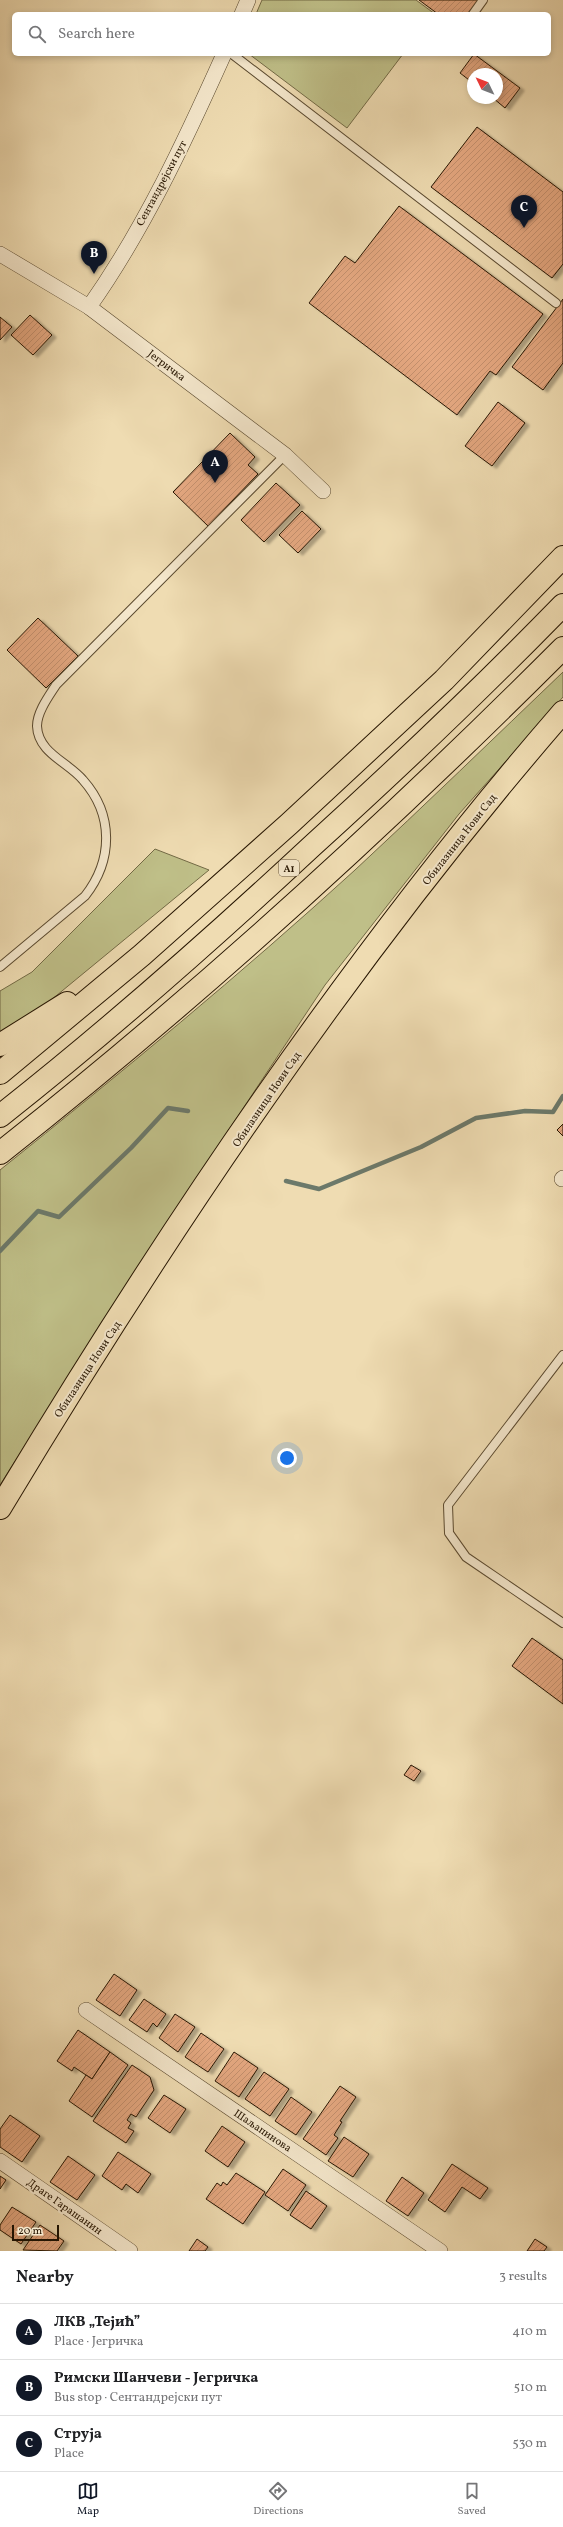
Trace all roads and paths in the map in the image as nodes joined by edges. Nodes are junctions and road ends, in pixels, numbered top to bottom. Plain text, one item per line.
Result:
1 (248, 0) edge
2 (483, 0) edge
3 (243, 12) edge
4 (474, 12) edge
5 (223, 56) edge
6 (235, 56) edge
7 (0, 254) edge
8 (556, 303) dead end
9 (88, 306) junction
10 (285, 455) junction
11 (323, 490) dead end
12 (563, 557) edge
13 (563, 605) edge
14 (563, 648) edge
15 (563, 712) edge
16 (142, 955) junction
17 (0, 967) edge
18 (0, 1045) edge
19 (0, 1073) edge
20 (0, 1116) edge
21 (0, 1153) edge
22 (563, 1355) edge
23 (0, 1508) edge
24 (538, 1605) junction
25 (563, 1618) edge
26 (563, 1623) edge
27 (86, 2010) dead end
28 (0, 2161) edge
29 (130, 2251) edge
30 (440, 2251) edge

1 - 3 street
2 - 4 lane
5 - 9 street, Сентандрејски пут
6 - 8 lane
7 - 9 street, Јегричка
9 - 10 street, Јегричка
10 - 11 street, Јегричка
10 - 17 lane
12 - 16 main road
13 - 20 main road, A1
14 - 21 main road
15 - 23 main road, Обилазница Нови Сад
16 - 18 main road
16 - 19 main road
22 - 24 lane
24 - 25 lane
24 - 26 lane
27 - 30 street, Шаљапинова
28 - 29 street, Драге Гарашанин

